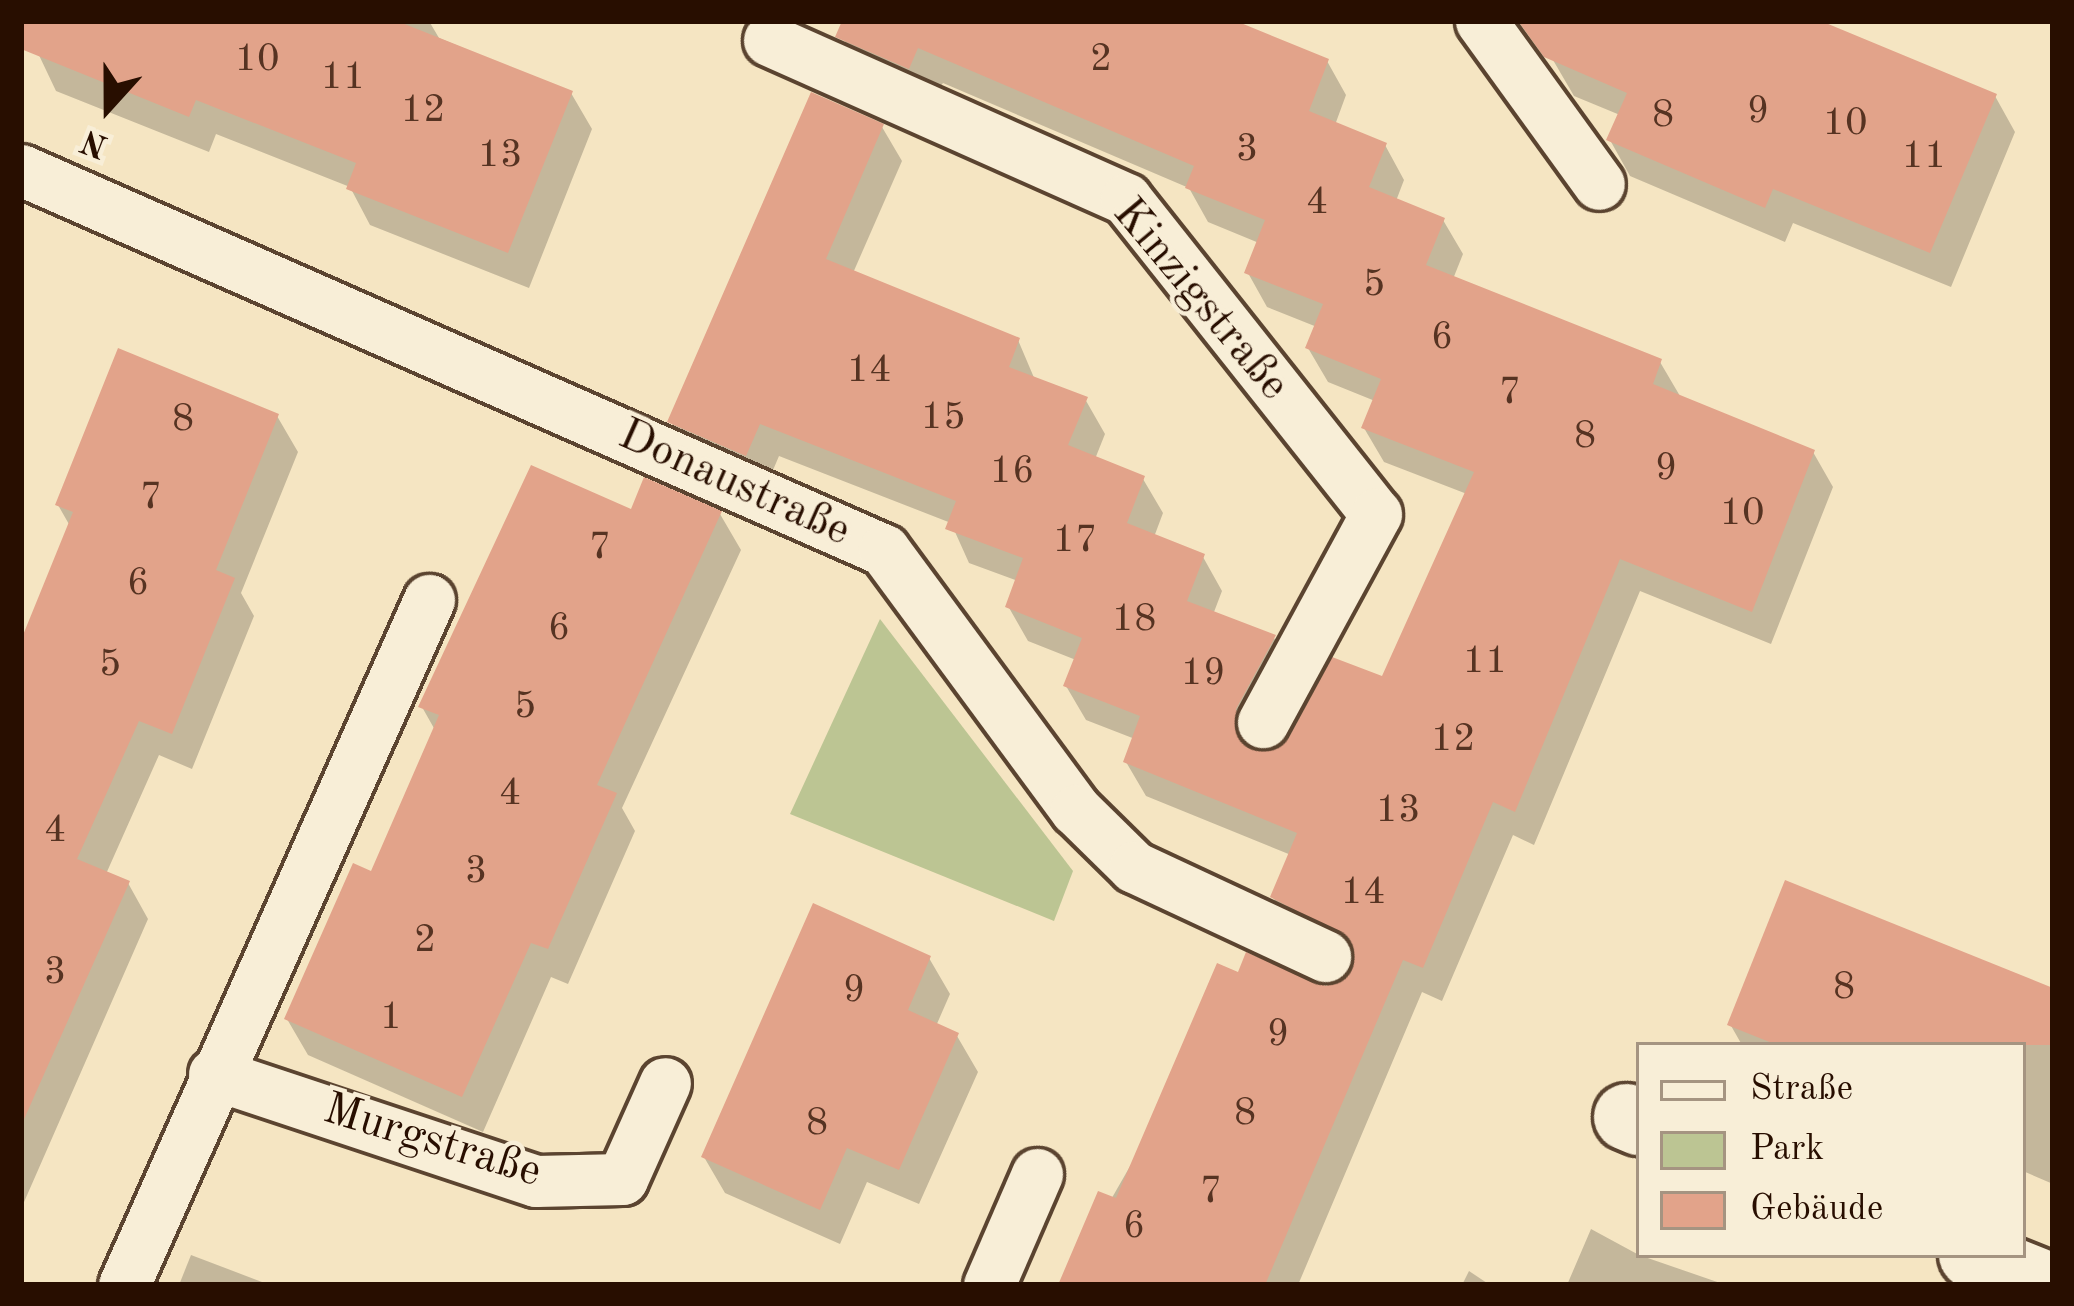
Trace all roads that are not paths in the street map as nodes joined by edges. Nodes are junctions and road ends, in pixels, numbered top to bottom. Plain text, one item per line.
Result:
1 (1481, 21) edge
2 (769, 40) dead end
3 (21, 170) edge
4 (1599, 184) dead end
5 (429, 600) dead end
6 (1263, 722) dead end
7 (1325, 956) dead end
8 (214, 1074) junction
9 (665, 1083) dead end
10 (1037, 1174) dead end
11 (1980, 1258) edge
12 (124, 1285) edge
13 (989, 1285) edge
14 (2047, 1285) edge

1 - 4 lane
2 - 6 lane, Kinzigstraße
3 - 7 lane, Donaustraße
5 - 8 lane
8 - 9 lane, Murgstraße
8 - 12 lane
10 - 13 lane
11 - 14 street

